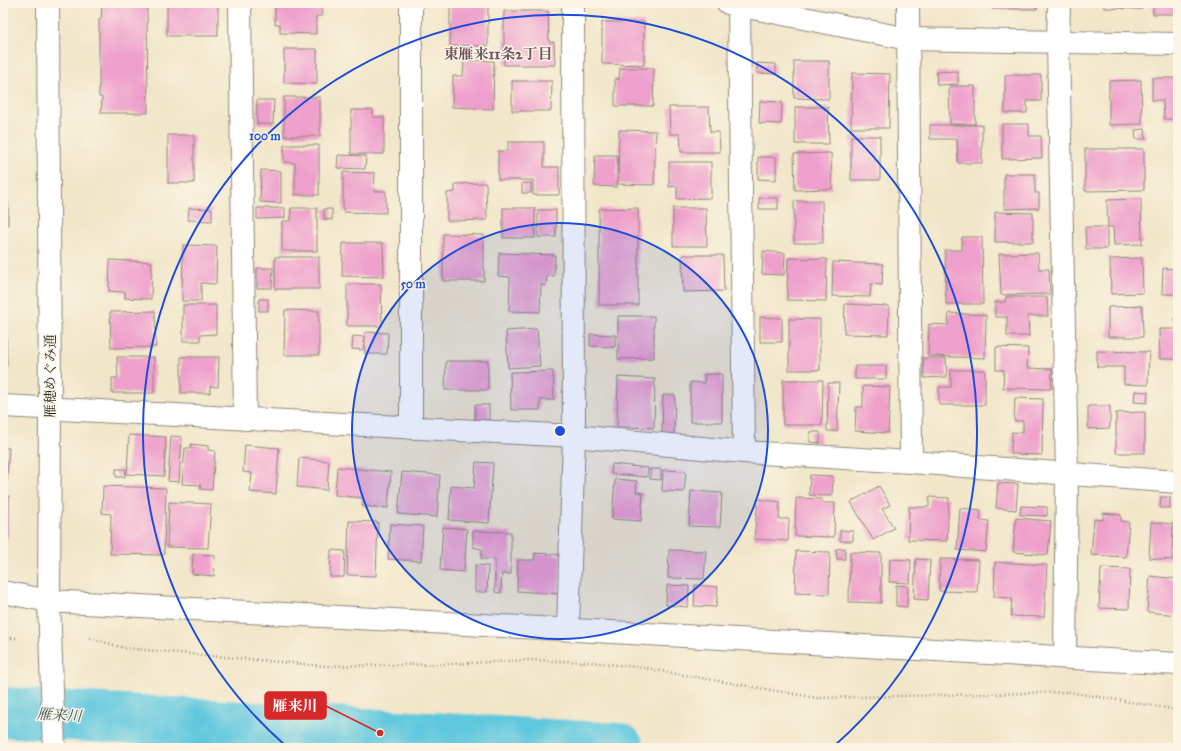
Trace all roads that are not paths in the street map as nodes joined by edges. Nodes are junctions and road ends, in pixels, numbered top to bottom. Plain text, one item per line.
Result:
1 (48, 3) edge
2 (240, 3) edge
3 (411, 3) edge
4 (573, 3) edge
5 (908, 3) edge
6 (1059, 3) edge
7 (735, 4) edge
8 (908, 39) junction
9 (1058, 43) junction
10 (1178, 44) edge
11 (3, 406) edge
12 (50, 410) junction
13 (246, 419) junction
14 (411, 428) junction
15 (574, 436) junction
16 (744, 452) junction
17 (911, 462) junction
18 (1068, 473) junction
19 (1178, 482) edge
20 (3, 592) edge
21 (48, 601) junction
22 (568, 629) junction
23 (1065, 656) junction
24 (1178, 664) edge
25 (54, 748) edge

1 - 12 street, 雁穂めぐみ通
2 - 13 street
3 - 14 street
4 - 15 street
5 - 8 street
6 - 9 street
7 - 8 street
7 - 16 street
8 - 9 street
8 - 17 street
9 - 10 street
9 - 18 street
11 - 12 street
12 - 13 street
12 - 21 street, 雁穂めぐみ通
13 - 14 street
14 - 15 street
15 - 16 street
15 - 22 street
16 - 17 street
17 - 18 street
18 - 19 street
18 - 23 street
20 - 21 street
21 - 22 street
21 - 25 street, 雁穂めぐみ通
22 - 23 street
23 - 24 street

